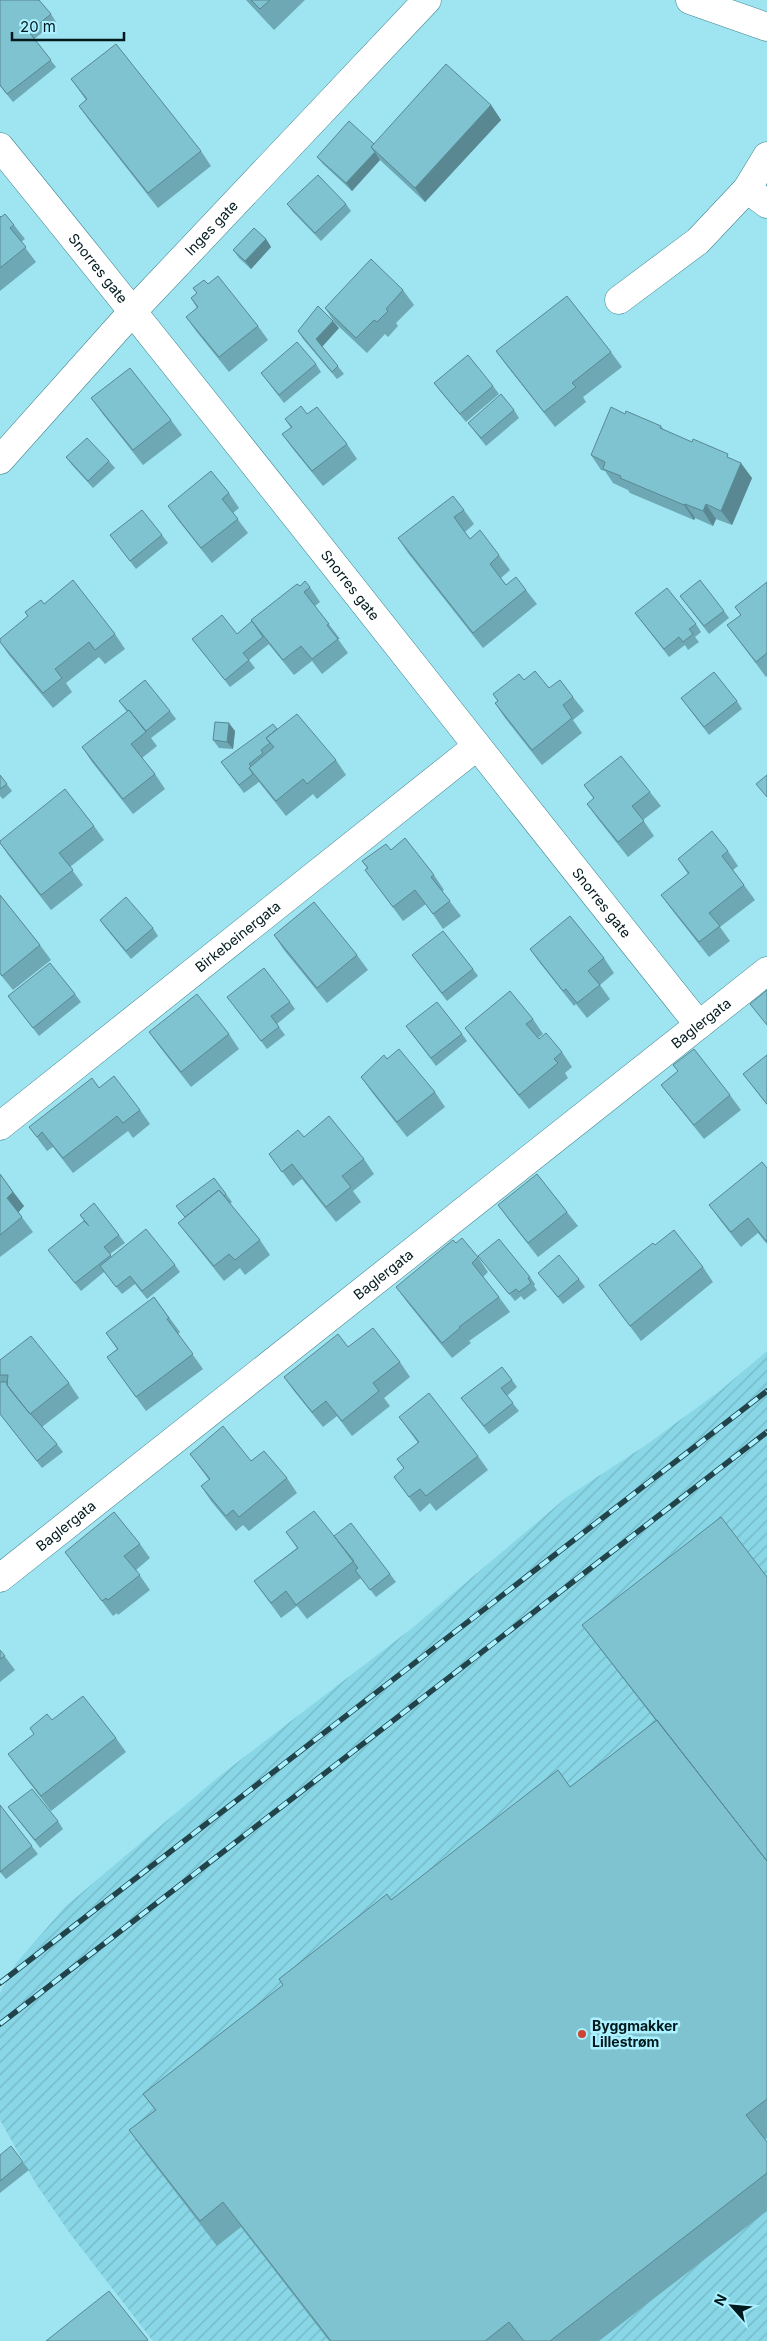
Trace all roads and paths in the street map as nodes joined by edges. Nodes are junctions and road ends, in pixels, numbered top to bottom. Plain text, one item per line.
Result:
1 (427, 0) edge
2 (690, 0) edge
3 (767, 28) edge
4 (0, 147) edge
5 (767, 156) edge
6 (757, 196) edge
7 (620, 300) dead end
8 (133, 311) junction
9 (0, 460) edge
10 (476, 748) junction
11 (767, 971) edge
12 (699, 1025) junction
13 (0, 1126) edge
14 (0, 1578) edge

1 - 8 street, Inges gate
2 - 3 street
4 - 8 street, Snorres gate
5 - 6 street
6 - 7 street
8 - 9 street, Inges gate
8 - 10 street, Snorres gate
10 - 12 street, Snorres gate
10 - 13 street, Birkebeinergata
11 - 12 street, Baglergata
12 - 14 street, Baglergata

